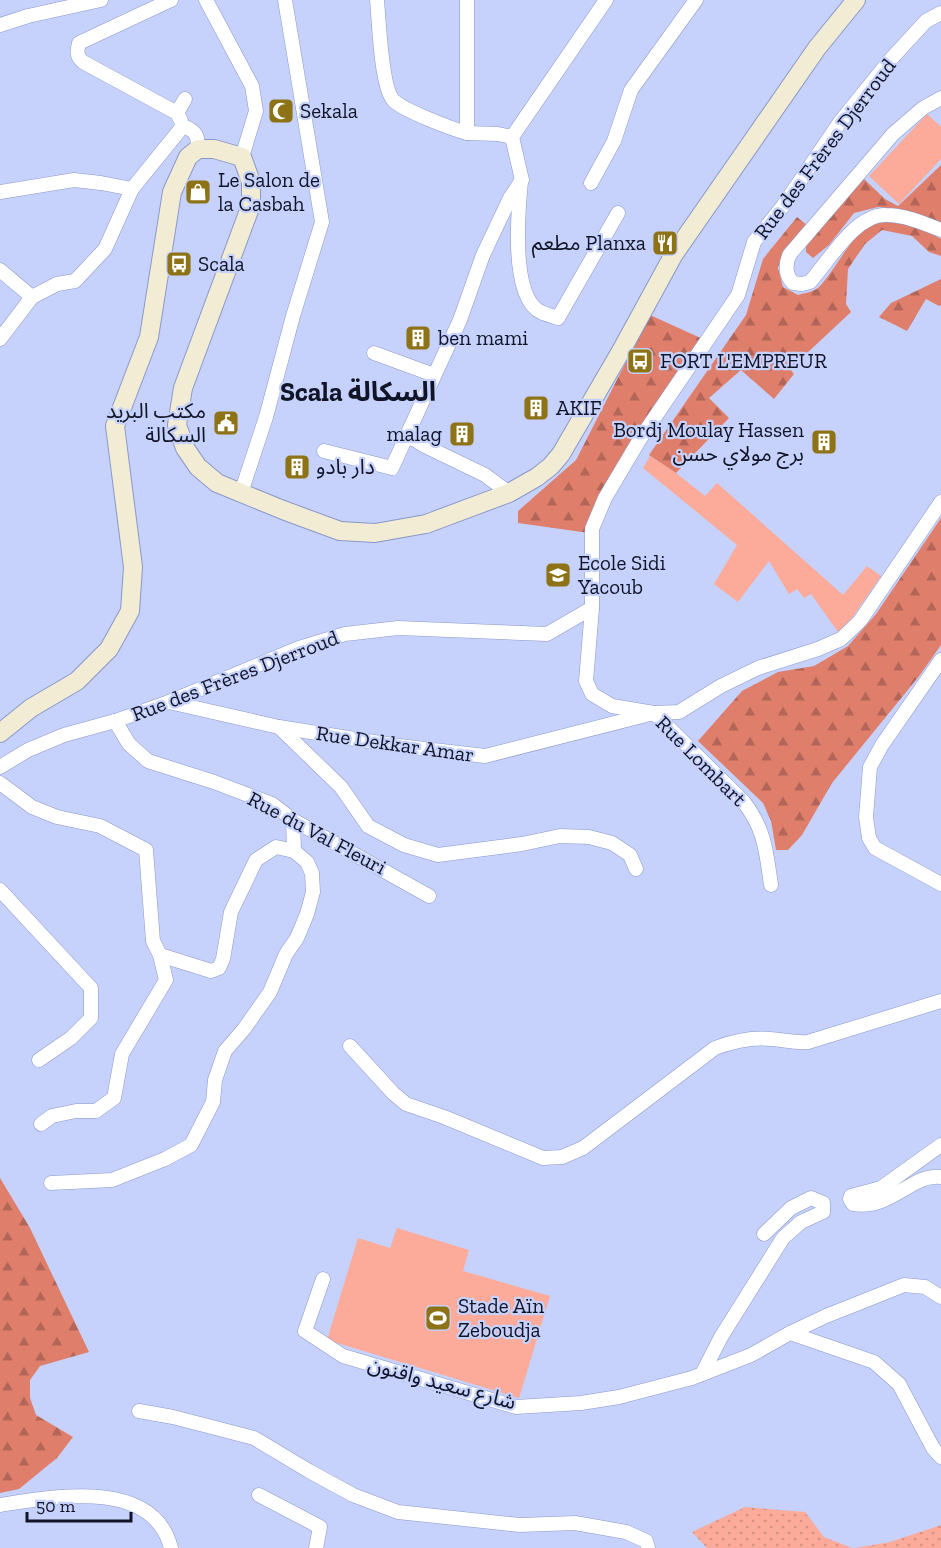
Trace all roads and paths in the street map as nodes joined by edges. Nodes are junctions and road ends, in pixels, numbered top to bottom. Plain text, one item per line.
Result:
1 (101, 0) edge
2 (171, 0) edge
3 (203, 0) edge
4 (285, 0) edge
5 (377, 0) edge
6 (467, 0) edge
7 (606, 0) edge
8 (696, 0) edge
9 (856, 0) edge
10 (941, 13) edge
11 (0, 25) edge
12 (941, 98) edge
13 (185, 99) dead end
14 (180, 119) junction
15 (467, 133) junction
16 (512, 137) junction
17 (198, 149) junction
18 (242, 157) junction
19 (522, 180) junction
20 (591, 183) dead end
21 (132, 189) junction
22 (0, 192) edge
23 (618, 213) dead end
24 (941, 230) edge
25 (0, 270) edge
26 (32, 297) junction
27 (0, 339) edge
28 (374, 353) dead end
29 (434, 375) junction
30 (407, 435) junction
31 (324, 451) dead end
32 (241, 493) junction
33 (509, 493) junction
34 (941, 502) edge
35 (592, 608) junction
36 (941, 660) edge
37 (169, 702) junction
38 (654, 713) junction
39 (115, 721) junction
40 (279, 727) junction
41 (0, 733) edge
42 (0, 767) edge
43 (0, 783) edge
44 (293, 820) junction
45 (294, 851) junction
46 (636, 869) dead end
47 (941, 884) edge
48 (771, 885) dead end
49 (0, 890) edge
50 (429, 896) dead end
51 (159, 955) junction
52 (941, 1001) edge
53 (350, 1046) dead end
54 (39, 1060) dead end
55 (41, 1124) dead end
56 (941, 1145) edge
57 (941, 1177) edge
58 (51, 1183) dead end
59 (764, 1234) dead end
60 (323, 1279) dead end
61 (941, 1297) edge
62 (790, 1333) junction
63 (702, 1374) junction
64 (140, 1411) dead end
65 (941, 1457) edge
66 (259, 1495) dead end
67 (0, 1505) edge
68 (171, 1548) edge
69 (316, 1548) edge
70 (648, 1548) edge

1 - 11 street
2 - 14 street
3 - 18 street
4 - 32 street
5 - 15 street
6 - 15 street
7 - 16 street
8 - 20 street
9 - 33 main road
10 - 35 street, Rue des Frères Djerroud
12 - 24 street
13 - 14 street
14 - 17 street
14 - 21 street
15 - 16 street
16 - 19 street
17 - 18 main road
17 - 41 main road
18 - 32 main road
19 - 23 street
19 - 29 street
21 - 22 street
21 - 26 street
25 - 26 street
26 - 27 street
28 - 29 street
29 - 30 street
30 - 31 street
30 - 33 street
32 - 33 main road
34 - 38 street
35 - 37 street, Rue des Frères Djerroud
35 - 38 street, Rue Lombart
36 - 47 street
37 - 39 street, Rue des Frères Djerroud
37 - 40 street, Rue Dekkar Amar
38 - 40 street, Rue Dekkar Amar
38 - 48 street, Rue Lombart
39 - 42 street, Rue des Frères Djerroud
39 - 44 street, Rue du Val Fleuri
40 - 46 street
43 - 51 street
44 - 45 street
44 - 50 street, Rue du Val Fleuri
45 - 51 street
45 - 58 street
49 - 54 street
51 - 55 street
52 - 53 street
56 - 57 street
59 - 63 street
60 - 63 street, شارع سعيد واقنون
61 - 62 street, شارع سعيد واقنون
62 - 63 street, شارع سعيد واقنون
62 - 65 street
64 - 70 street
66 - 69 street
67 - 68 street

